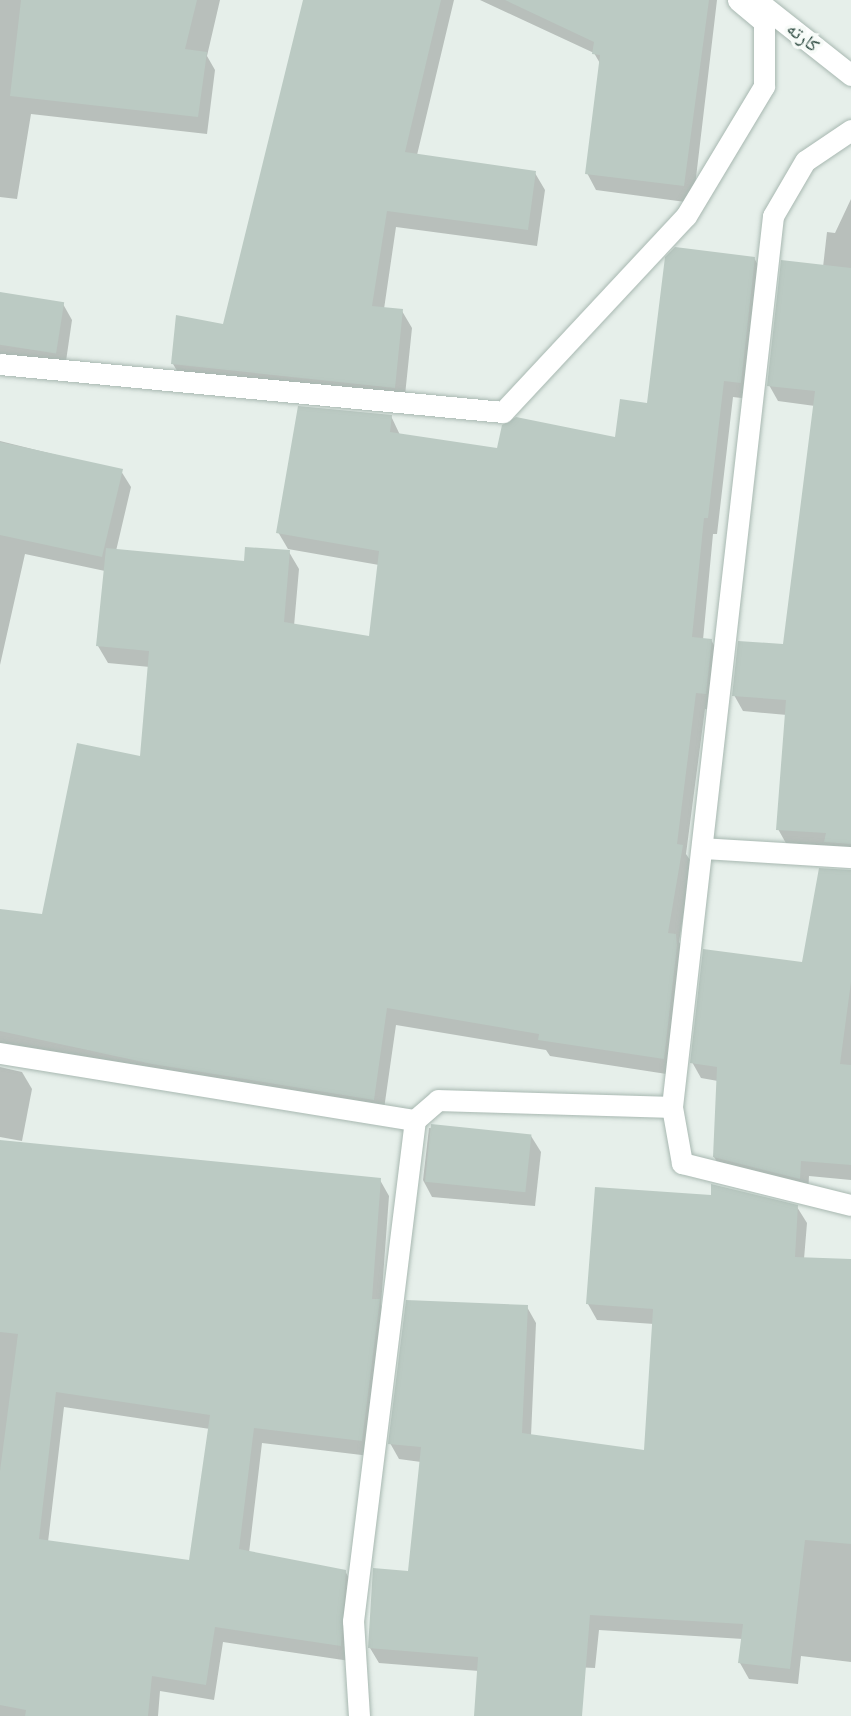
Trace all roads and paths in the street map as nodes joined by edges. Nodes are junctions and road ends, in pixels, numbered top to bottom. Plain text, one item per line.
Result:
1 (738, 0) edge
2 (756, 0) edge
3 (851, 75) edge
4 (851, 130) edge
5 (0, 364) edge
6 (702, 848) junction
7 (851, 857) edge
8 (0, 1053) edge
9 (672, 1107) junction
10 (415, 1120) junction
11 (851, 1205) edge
12 (359, 1716) edge

1 - 5 street
2 - 3 street, کارته
4 - 6 street
6 - 7 street
6 - 9 street
8 - 10 street
9 - 10 street
9 - 11 street
10 - 12 street

